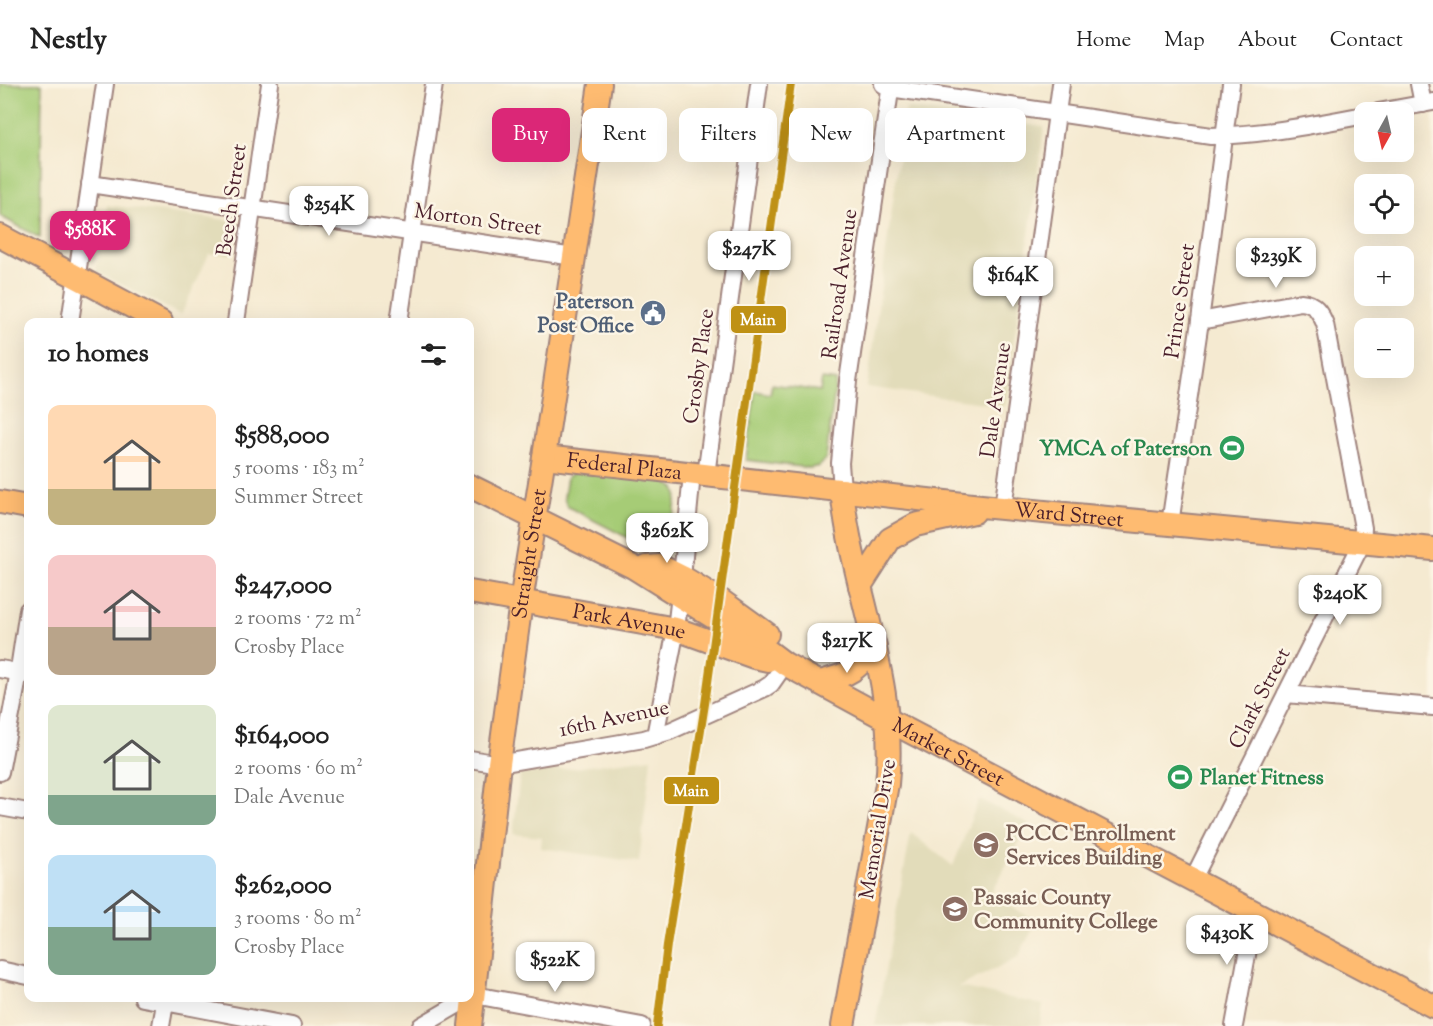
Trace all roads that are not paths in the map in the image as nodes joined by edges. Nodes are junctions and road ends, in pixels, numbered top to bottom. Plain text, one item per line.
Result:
1 (105, 84) edge
2 (270, 84) edge
3 (434, 84) edge
4 (600, 84) edge
5 (759, 84) edge
6 (1061, 84) edge
7 (1231, 84) edge
8 (1419, 84) edge
9 (888, 85) edge
10 (1428, 103) edge
11 (1057, 113) junction
12 (1354, 117) edge
13 (1223, 135) junction
14 (90, 184) junction
15 (252, 208) junction
16 (412, 232) junction
17 (0, 236) edge
18 (574, 257) junction
19 (77, 278) junction
20 (71, 318) edge
21 (153, 318) edge
22 (237, 318) edge
23 (400, 318) edge
24 (1200, 321) junction
25 (544, 457) junction
26 (699, 474) junction
27 (474, 488) edge
28 (842, 490) junction
29 (0, 502) edge
30 (24, 506) edge
31 (1003, 508) junction
32 (534, 518) junction
33 (1170, 524) junction
34 (1362, 543) junction
35 (1433, 549) edge
36 (681, 586) junction
37 (860, 586) junction
38 (474, 593) edge
39 (520, 602) junction
40 (676, 629) junction
41 (875, 646) junction
42 (777, 658) junction
43 (0, 669) edge
44 (24, 673) edge
45 (820, 682) junction
46 (1286, 694) junction
47 (1433, 707) edge
48 (888, 720) junction
49 (655, 736) junction
50 (474, 760) edge
51 (499, 764) junction
52 (0, 772) edge
53 (0, 807) edge
54 (24, 812) edge
55 (1193, 879) junction
56 (477, 900) edge
57 (1255, 911) junction
58 (0, 970) edge
59 (24, 975) edge
60 (474, 995) joint
61 (166, 1002) edge
62 (176, 1002) edge
63 (462, 1002) edge
64 (473, 1002) edge
65 (1433, 1006) edge
66 (161, 1026) edge
67 (292, 1026) edge
68 (422, 1026) edge
69 (470, 1026) edge
70 (642, 1026) edge
71 (843, 1026) edge
72 (1234, 1026) edge

1 - 14 street
2 - 15 street, Beech Street
3 - 16 street
4 - 18 main road, Straight Street
5 - 26 street, Crosby Place
6 - 11 street, Dale Avenue
7 - 13 street, Prince Street
8 - 10 street
9 - 11 street
9 - 28 street, Railroad Avenue
11 - 13 street
11 - 31 street, Dale Avenue
12 - 13 street
13 - 24 street, Prince Street
14 - 15 street, Morton Street
14 - 19 street
15 - 16 street, Morton Street
15 - 22 street, Beech Street
16 - 18 street, Morton Street
16 - 23 street
17 - 19 main road
18 - 25 main road, Straight Street
19 - 20 street
19 - 21 main road
24 - 33 street, Prince Street
24 - 34 street, Clark Street
25 - 26 main road, Federal Plaza
25 - 32 main road, Straight Street
26 - 28 main road, Ward Street
26 - 36 street, Crosby Place
27 - 32 main road, Market Street
28 - 31 main road, Ward Street
28 - 37 main road, Memorial Drive
29 - 30 main road
31 - 33 main road, Ward Street
31 - 37 main road
32 - 36 main road, Market Street
32 - 39 main road, Straight Street
33 - 34 main road, Ward Street
34 - 35 main road, Ward Street
34 - 46 street, Clark Street
36 - 40 street, Crosby Place
36 - 42 main road, Market Street
37 - 41 main road, Memorial Drive
38 - 39 main road, Park Avenue
39 - 40 main road, Park Avenue
39 - 51 main road, Straight Street
40 - 42 main road, Park Avenue
40 - 49 street, Crosby Place
41 - 45 main road
41 - 48 main road, Memorial Drive
42 - 45 main road, Market Street
42 - 49 street, 16th Avenue
43 - 44 street
44 - 52 street
45 - 48 main road, Market Street
46 - 47 street
46 - 55 street, Clark Street
48 - 55 main road, Market Street
48 - 71 main road, Memorial Drive
49 - 51 street, 16th Avenue
50 - 51 street, 16th Avenue
51 - 56 main road, Straight Street
53 - 54 street
55 - 57 main road, Market Street
56 - 60 main road, Straight Street
57 - 65 main road, Market Street
57 - 72 street
58 - 59 street
60 - 70 street
61 - 66 street
62 - 67 street
63 - 68 street
64 - 69 main road, Straight Street

